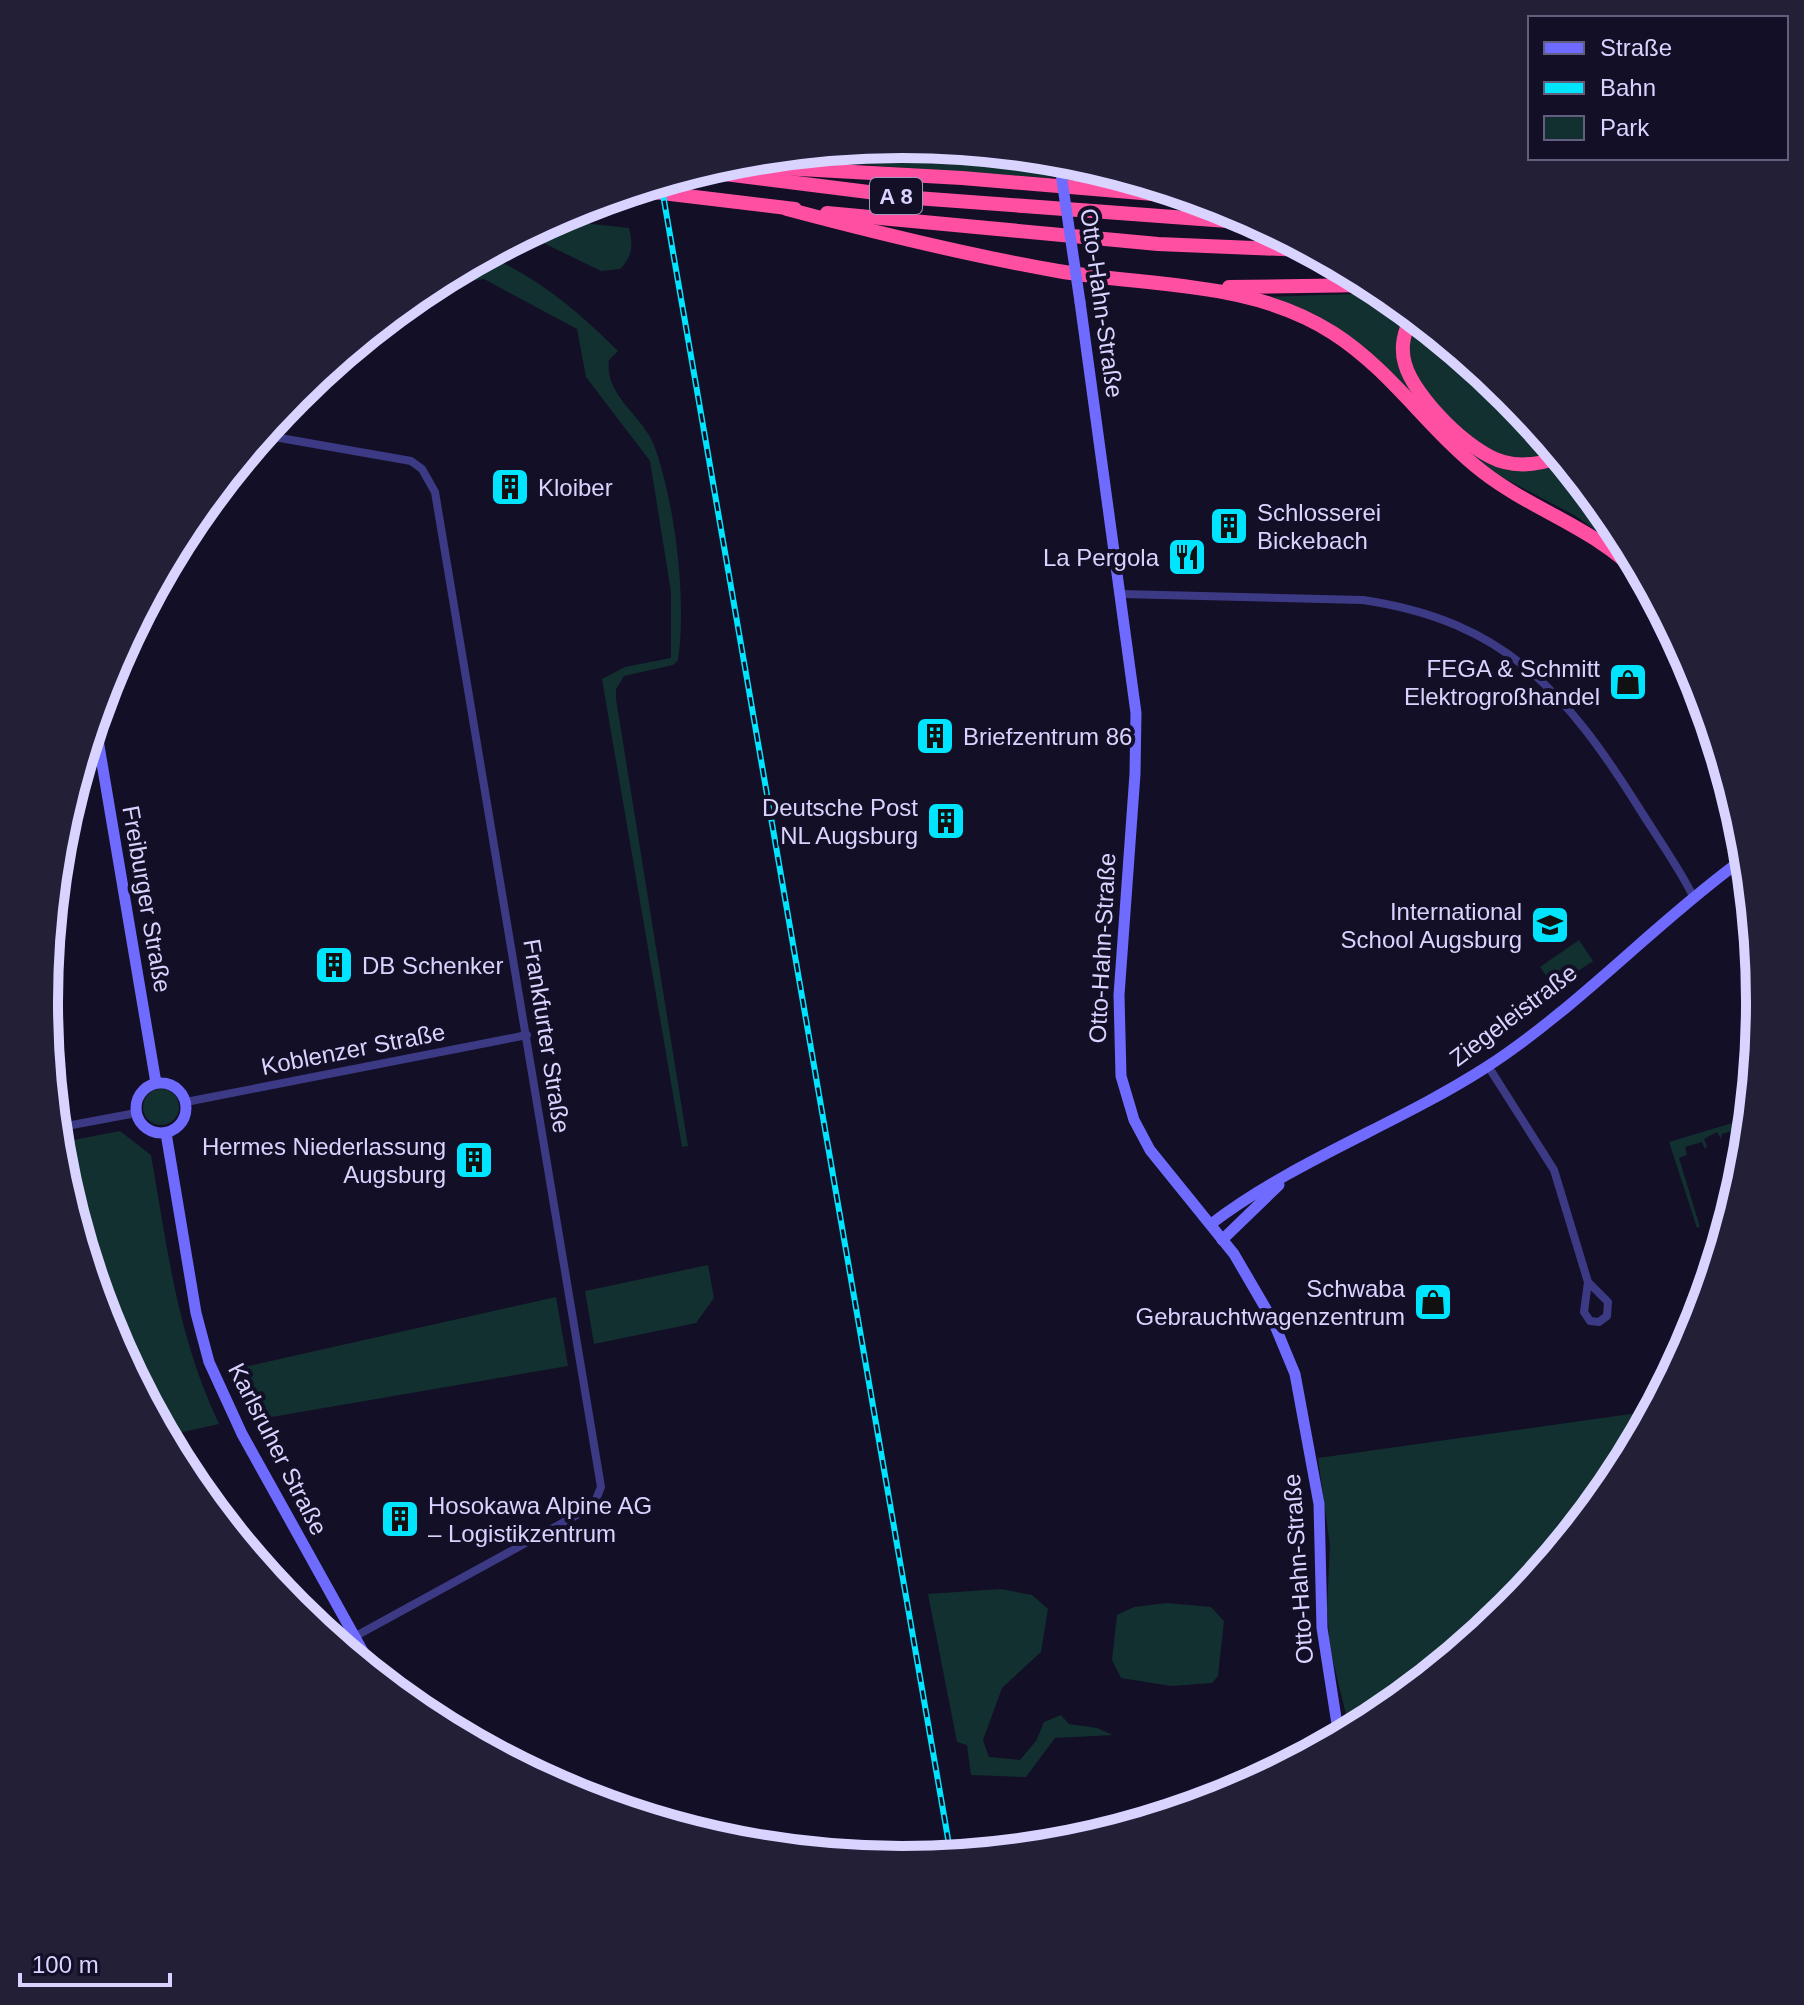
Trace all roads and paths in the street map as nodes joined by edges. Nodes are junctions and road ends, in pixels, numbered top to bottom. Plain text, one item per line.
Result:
1 (778, 168) edge
2 (1061, 174) edge
3 (739, 175) edge
4 (663, 193) edge
5 (1142, 194) edge
6 (787, 209) junction
7 (1218, 220) edge
8 (1281, 249) edge
9 (1346, 285) edge
10 (1201, 288) junction
11 (1408, 327) edge
12 (275, 437) edge
13 (1549, 461) edge
14 (1618, 556) edge
15 (1121, 594) junction
16 (99, 745) edge
17 (1735, 865) tunnel mouth
18 (1693, 896) junction
19 (527, 1035) junction
20 (1488, 1066) junction
21 (156, 1083) junction
22 (186, 1102) junction
23 (136, 1113) junction
24 (67, 1126) edge
25 (166, 1133) junction
26 (1297, 1168) junction
27 (1211, 1224) junction
28 (1222, 1240) junction
29 (1588, 1282) junction
30 (354, 1637) junction
31 (361, 1650) edge
32 (1337, 1725) edge

1 - 5 highway
2 - 15 street, Otto-Hahn-Straße, bridge
3 - 7 highway, A 8
4 - 6 highway, A 8
6 - 8 highway, A 8
6 - 10 highway
9 - 10 highway
10 - 14 highway
11 - 13 highway
12 - 19 street, Frankfurter Straße
15 - 18 street
15 - 27 street, Otto-Hahn-Straße
16 - 21 street, Freiburger Straße
17 - 18 street, Ziegeleistraße
18 - 20 street, Ziegeleistraße
19 - 22 street, Koblenzer Straße
19 - 30 street, Frankfurter Straße
20 - 26 street, Ziegeleistraße
20 - 29 street
21 - 22 street
21 - 23 street
22 - 25 street
23 - 24 street
23 - 25 street
25 - 30 street, Karlsruher Straße
26 - 27 street, Ziegeleistraße
26 - 28 street, Ziegeleistraße
27 - 28 street, Otto-Hahn-Straße
28 - 32 street, Otto-Hahn-Straße
29 - 29 street
30 - 31 street, Karlsruher Straße

